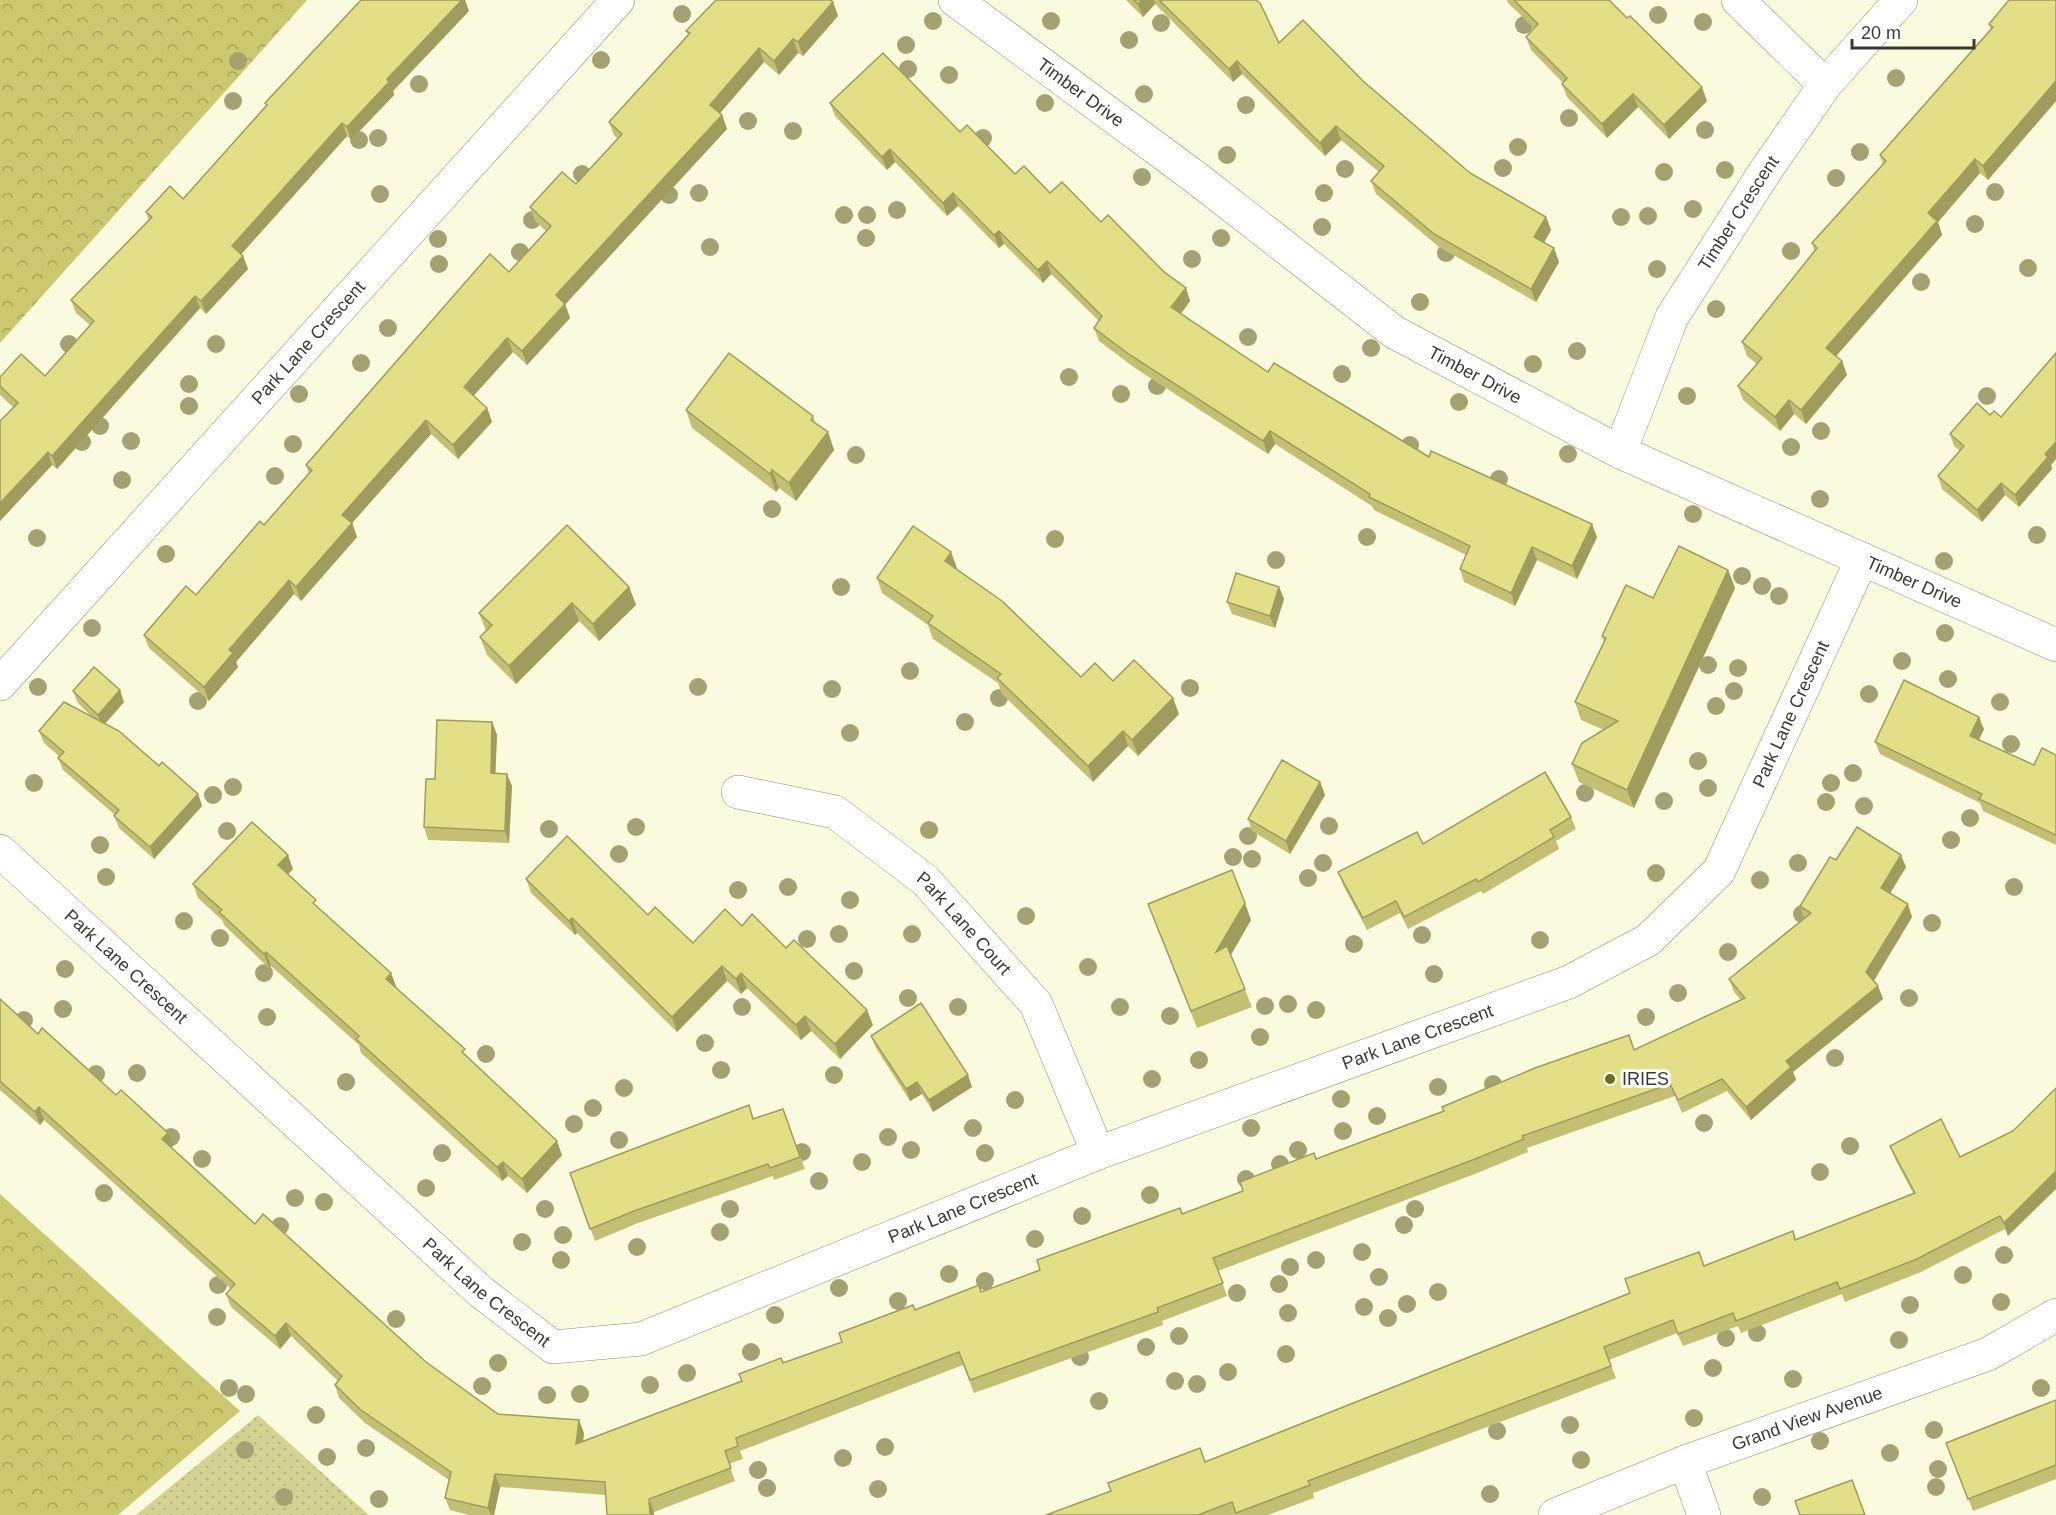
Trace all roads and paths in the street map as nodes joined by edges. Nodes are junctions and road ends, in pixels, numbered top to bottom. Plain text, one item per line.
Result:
1 (618, 0) edge
2 (955, 0) edge
3 (1738, 0) edge
4 (1901, 0) edge
5 (1824, 85) junction
6 (1620, 452) junction
7 (1862, 559) junction
8 (2056, 645) edge
9 (0, 684) edge
10 (738, 792) dead end
11 (0, 851) edge
12 (1098, 1153) junction
13 (2056, 1315) edge
14 (1685, 1462) junction
15 (1555, 1515) edge
16 (1704, 1515) edge

1 - 9 street, Park Lane Crescent
2 - 6 street, Timber Drive
3 - 5 street
4 - 5 street, Timber Crescent
5 - 6 street, Timber Crescent
6 - 7 street, Timber Drive
7 - 8 street, Timber Drive
7 - 12 street, Park Lane Crescent
10 - 12 street, Park Lane Court
11 - 12 street, Park Lane Crescent
13 - 14 street, Grand View Avenue
14 - 15 street, Grand View Avenue
14 - 16 street

